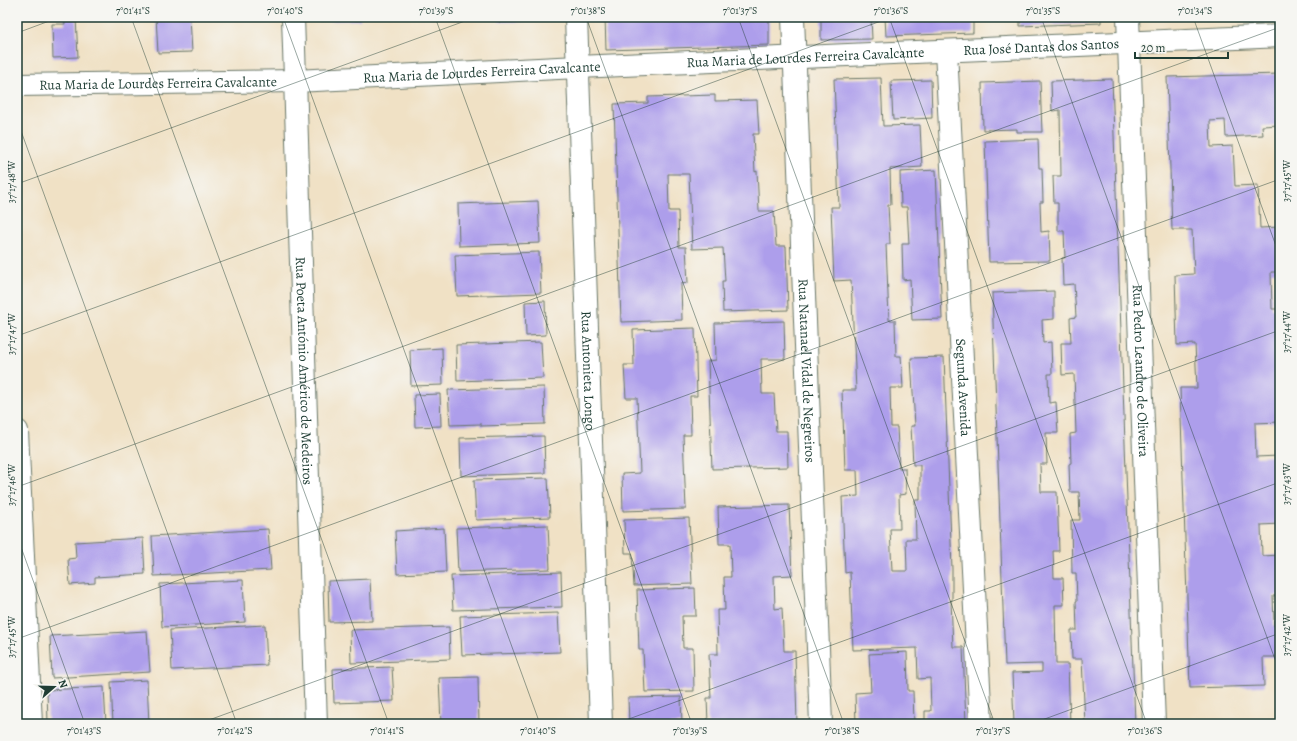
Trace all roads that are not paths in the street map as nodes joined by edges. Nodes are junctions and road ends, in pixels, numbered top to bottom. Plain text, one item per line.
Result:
1 (293, 17) edge
2 (576, 17) edge
3 (793, 17) edge
4 (1128, 17) edge
5 (1280, 36) edge
6 (1129, 42) junction
7 (946, 51) junction
8 (795, 57) junction
9 (578, 67) junction
10 (295, 81) junction
11 (17, 85) edge
12 (17, 431) edge
13 (31, 724) edge
14 (316, 724) edge
15 (601, 724) edge
16 (821, 724) edge
17 (981, 724) edge
18 (1154, 724) edge

1 - 10 street, Rua Poeta António Américo de Medeiros
2 - 9 street, Rua Antonieta Longo
3 - 8 street, Rua Natanael Vidal de Negreiros
4 - 6 street, Rua Pedro Leandro de Oliveira
5 - 6 street, Rua José Dantas dos Santos
6 - 7 street, Rua José Dantas dos Santos
6 - 18 street, Rua Pedro Leandro de Oliveira
7 - 8 street, Rua Maria de Lourdes Ferreira Cavalcante
7 - 17 street, Segunda Avenida
8 - 9 street, Rua Maria de Lourdes Ferreira Cavalcante
8 - 16 street, Rua Natanael Vidal de Negreiros
9 - 10 street, Rua Maria de Lourdes Ferreira Cavalcante
9 - 15 street, Rua Antonieta Longo
10 - 11 street, Rua Maria de Lourdes Ferreira Cavalcante
10 - 14 street, Rua Poeta António Américo de Medeiros
12 - 13 street

